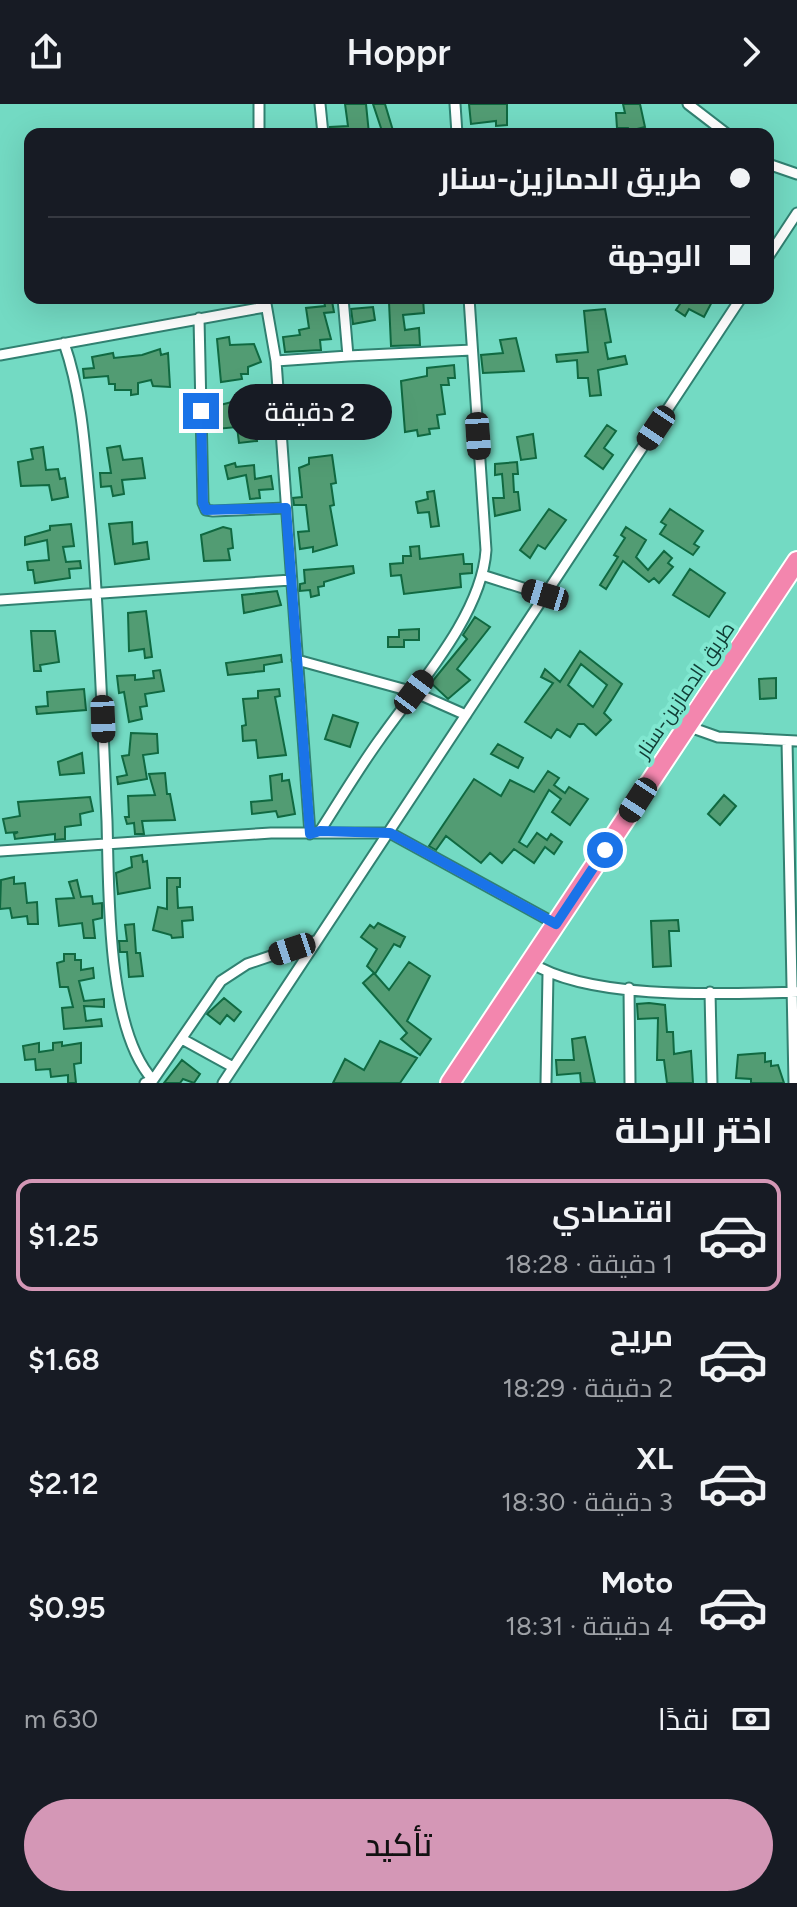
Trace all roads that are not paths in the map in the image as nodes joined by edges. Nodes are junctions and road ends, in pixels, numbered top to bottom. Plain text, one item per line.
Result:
1 (259, 104) edge
2 (320, 104) edge
3 (455, 104) edge
4 (688, 104) edge
5 (259, 128) edge
6 (322, 128) edge
7 (457, 128) edge
8 (719, 128) edge
9 (774, 166) edge
10 (797, 174) edge
11 (797, 213) edge
12 (774, 248) edge
13 (257, 304) edge
14 (265, 304) edge
15 (344, 304) edge
16 (469, 304) edge
17 (737, 304) edge
18 (199, 318) junction
19 (64, 343) junction
20 (472, 350) junction
21 (0, 355) edge
22 (348, 356) junction
23 (276, 361) junction
24 (286, 508) junction
25 (797, 561) edge
26 (485, 576) junction
27 (291, 580) junction
28 (98, 594) junction
29 (545, 595) junction
30 (0, 600) edge
31 (297, 660) junction
32 (414, 692) junction
33 (466, 715) junction
34 (687, 726) junction
35 (792, 741) edge
36 (315, 832) junction
37 (390, 833) junction
38 (108, 844) junction
39 (0, 851) edge
40 (794, 908) edge
41 (556, 924) junction
42 (315, 941) junction
43 (530, 962) junction
44 (548, 974) junction
45 (629, 988) junction
46 (710, 992) junction
47 (794, 992) edge
48 (182, 1039) junction
49 (233, 1067) junction
50 (149, 1082) edge
51 (223, 1083) edge
52 (450, 1083) edge
53 (546, 1083) edge
54 (630, 1083) edge
55 (712, 1083) edge
56 (794, 1083) edge

1 - 5 street
2 - 6 street
3 - 7 street
4 - 8 street
9 - 10 street
11 - 12 street
13 - 18 street
14 - 23 street
15 - 22 street
16 - 20 street
17 - 29 street
18 - 19 street
18 - 24 street
19 - 21 street
19 - 28 street
20 - 22 street
20 - 26 street
22 - 23 street
23 - 24 street
24 - 27 street
25 - 34 highway, طريق الدمازين-سنار
26 - 29 street
26 - 32 street
27 - 28 street
27 - 31 street
28 - 30 street
28 - 38 street
29 - 33 street
31 - 32 street
31 - 36 street
32 - 33 street
32 - 36 street
33 - 37 street
34 - 35 street
34 - 41 highway, طريق الدمازين-سنار
35 - 40 street
36 - 37 street
36 - 38 street
37 - 41 street
37 - 42 street
38 - 39 street
38 - 50 street
40 - 47 street
41 - 43 highway, طريق الدمازين-سنار
42 - 48 street
42 - 49 street
43 - 44 street
43 - 52 highway, طريق الدمازين-سنار
44 - 45 street
44 - 53 street
45 - 46 street
45 - 54 street
46 - 47 street
46 - 55 street
47 - 56 street
48 - 49 street
48 - 50 street
49 - 51 street

